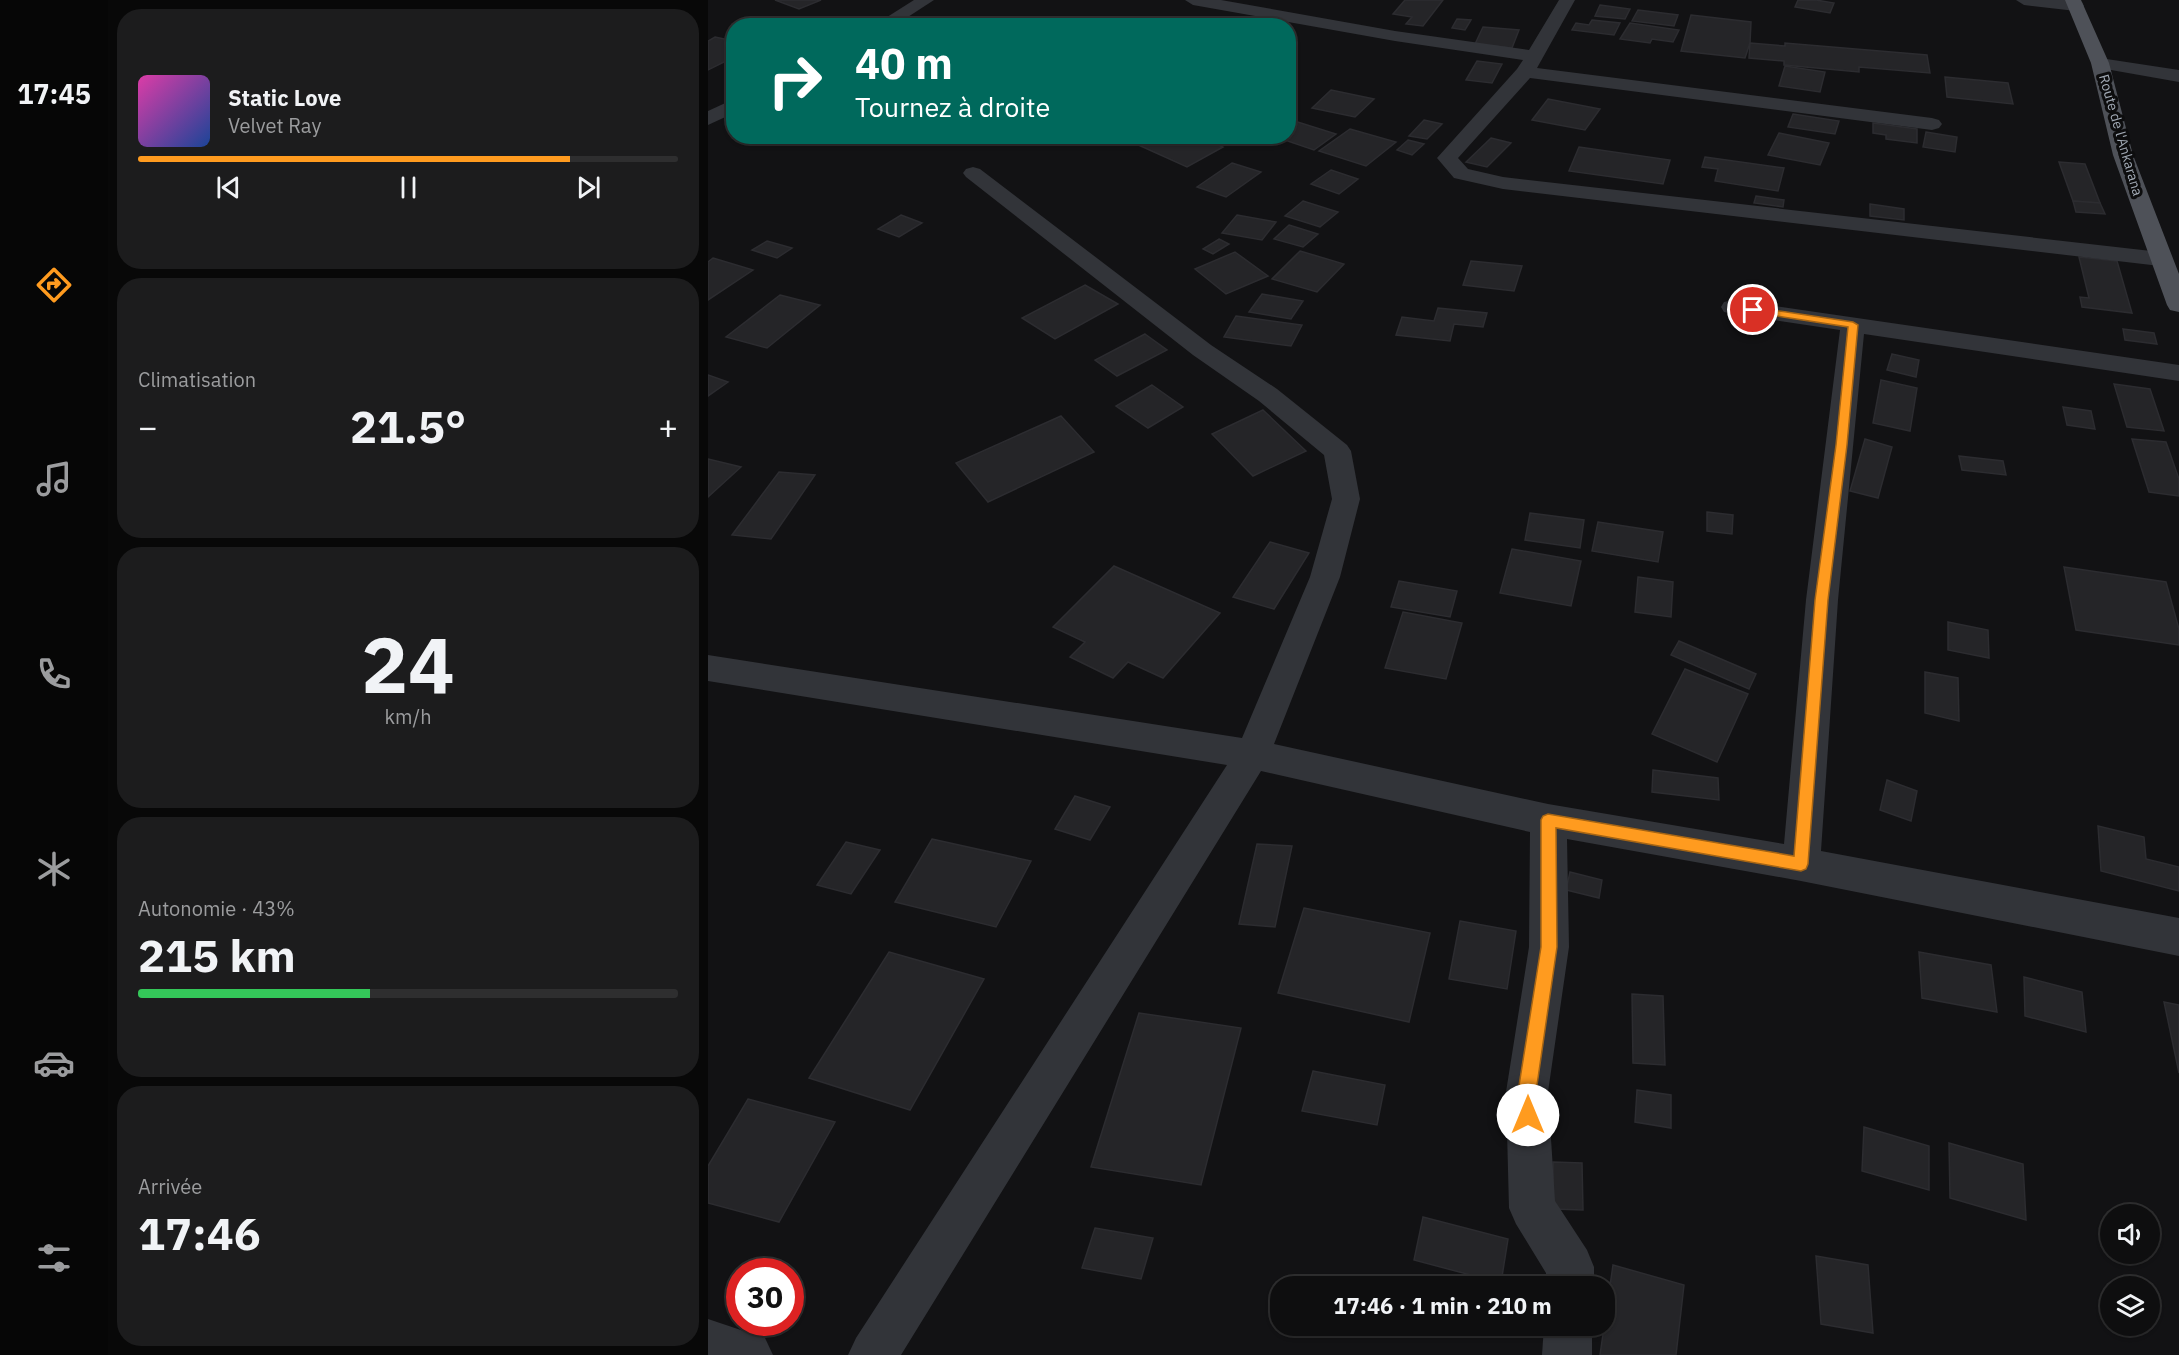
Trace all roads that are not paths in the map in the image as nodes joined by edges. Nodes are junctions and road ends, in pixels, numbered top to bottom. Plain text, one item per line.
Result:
1 (926, 0) edge
2 (1193, 0) edge
3 (1567, 0) edge
4 (2024, 0) edge
5 (2075, 3) edge
6 (895, 18) edge
7 (1294, 18) edge
8 (1296, 18) edge
9 (2100, 63) junction
10 (1529, 64) junction
11 (2179, 76) edge
12 (726, 109) edge
13 (708, 119) edge
14 (1932, 124) dead end
15 (974, 173) dead end
16 (2160, 259) junction
17 (2178, 300) edge
18 (1733, 307) dead end
19 (1853, 325) junction
20 (2179, 373) edge
21 (708, 669) edge
22 (1253, 754) junction
23 (1548, 820) junction
24 (1801, 864) junction
25 (2179, 937) edge
26 (1570, 1276) edge
27 (1568, 1336) edge
28 (708, 1344) edge
29 (748, 1355) edge
30 (873, 1355) edge
31 (1567, 1355) edge

1 - 6 street
2 - 7 street
3 - 10 street
4 - 5 street
5 - 9 main road, Route de l'Ankarana
8 - 10 street
9 - 11 street
9 - 16 main road, Route de l'Ankarana
10 - 14 street
10 - 16 street
12 - 13 street
15 - 22 street
16 - 17 main road, Route de l'Ankarana
18 - 19 street
19 - 20 street
19 - 24 street
21 - 22 street
22 - 23 street
22 - 30 street
23 - 24 street
23 - 26 street
24 - 25 street
27 - 31 street
28 - 29 street

